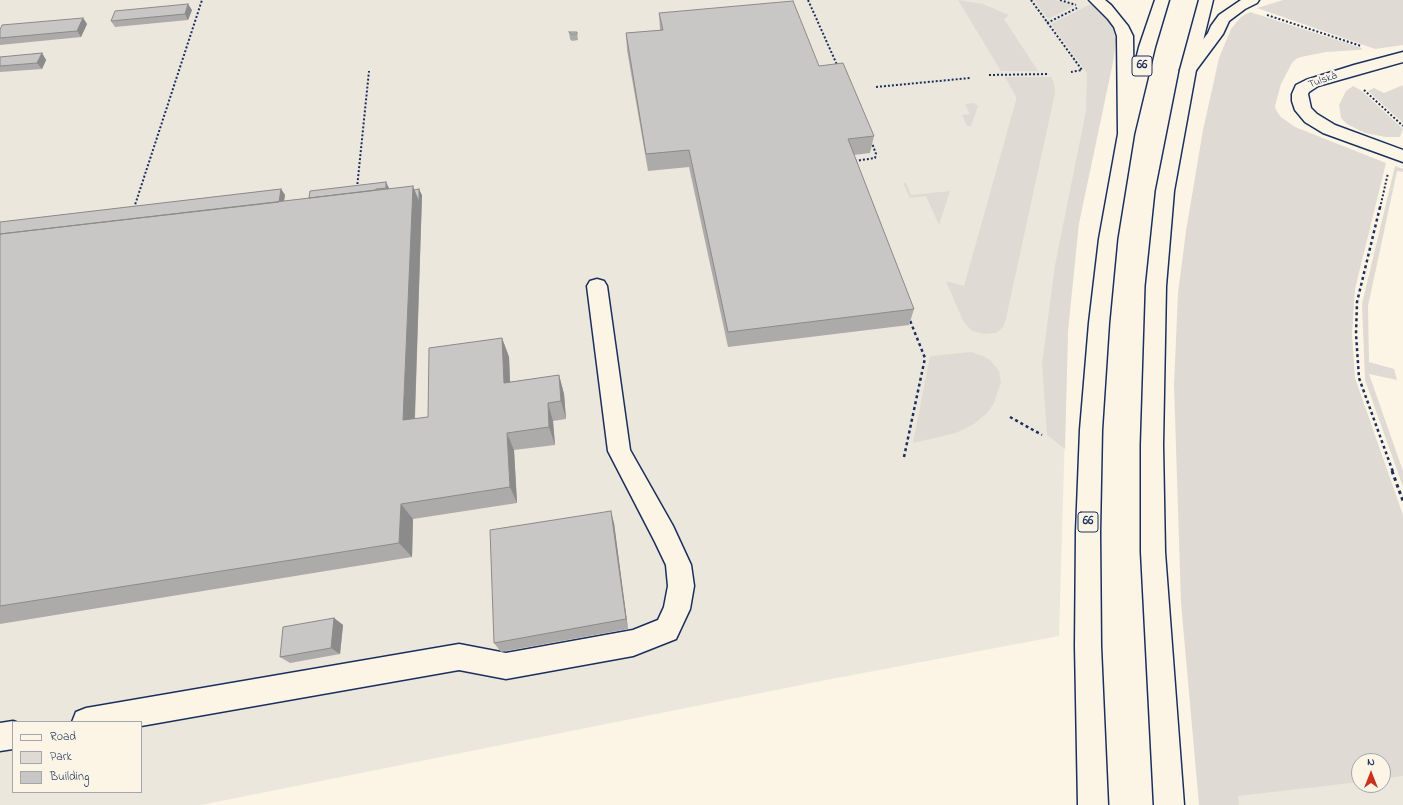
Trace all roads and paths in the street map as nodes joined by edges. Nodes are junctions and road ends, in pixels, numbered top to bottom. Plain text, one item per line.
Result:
1 (202, 0) edge
2 (808, 0) edge
3 (1031, 0) edge
4 (1096, 0) edge
5 (1162, 0) edge
6 (1206, 0) edge
7 (1252, 0) edge
8 (1079, 7) dead end
9 (1266, 14) dead end
10 (1047, 23) junction
11 (1367, 48) dead end
12 (1403, 57) edge
13 (839, 68) edge
14 (1188, 70) junction
15 (369, 71) dead end
16 (1071, 72) dead end
17 (1049, 74) dead end
18 (989, 75) dead end
19 (970, 78) dead end
20 (876, 87) dead end
21 (1362, 88) dead end
22 (1403, 126) edge
23 (1126, 134) junction
24 (870, 140) edge
25 (1403, 156) edge
26 (850, 162) edge
27 (1389, 172) dead end
28 (357, 190) edge
29 (134, 209) edge
30 (597, 286) dead end
31 (908, 314) edge
32 (1010, 417) dead end
33 (1042, 435) dead end
34 (904, 457) dead end
35 (1403, 502) edge
36 (92, 721) edge
37 (12, 735) edge
38 (0, 737) edge
39 (1093, 805) edge
40 (1169, 805) edge

1 - 29 path
2 - 13 path
3 - 10 path
4 - 23 main road
5 - 23 main road, 66
6 - 14 main road
7 - 14 main road
8 - 10 path
9 - 11 path
10 - 16 path
12 - 25 main road, Tulská
14 - 40 main road
15 - 28 path
17 - 18 path
19 - 20 path
21 - 22 path
23 - 39 main road, 66
24 - 26 path
27 - 35 path
30 - 36 main road
31 - 34 path
32 - 33 path
37 - 38 main road

